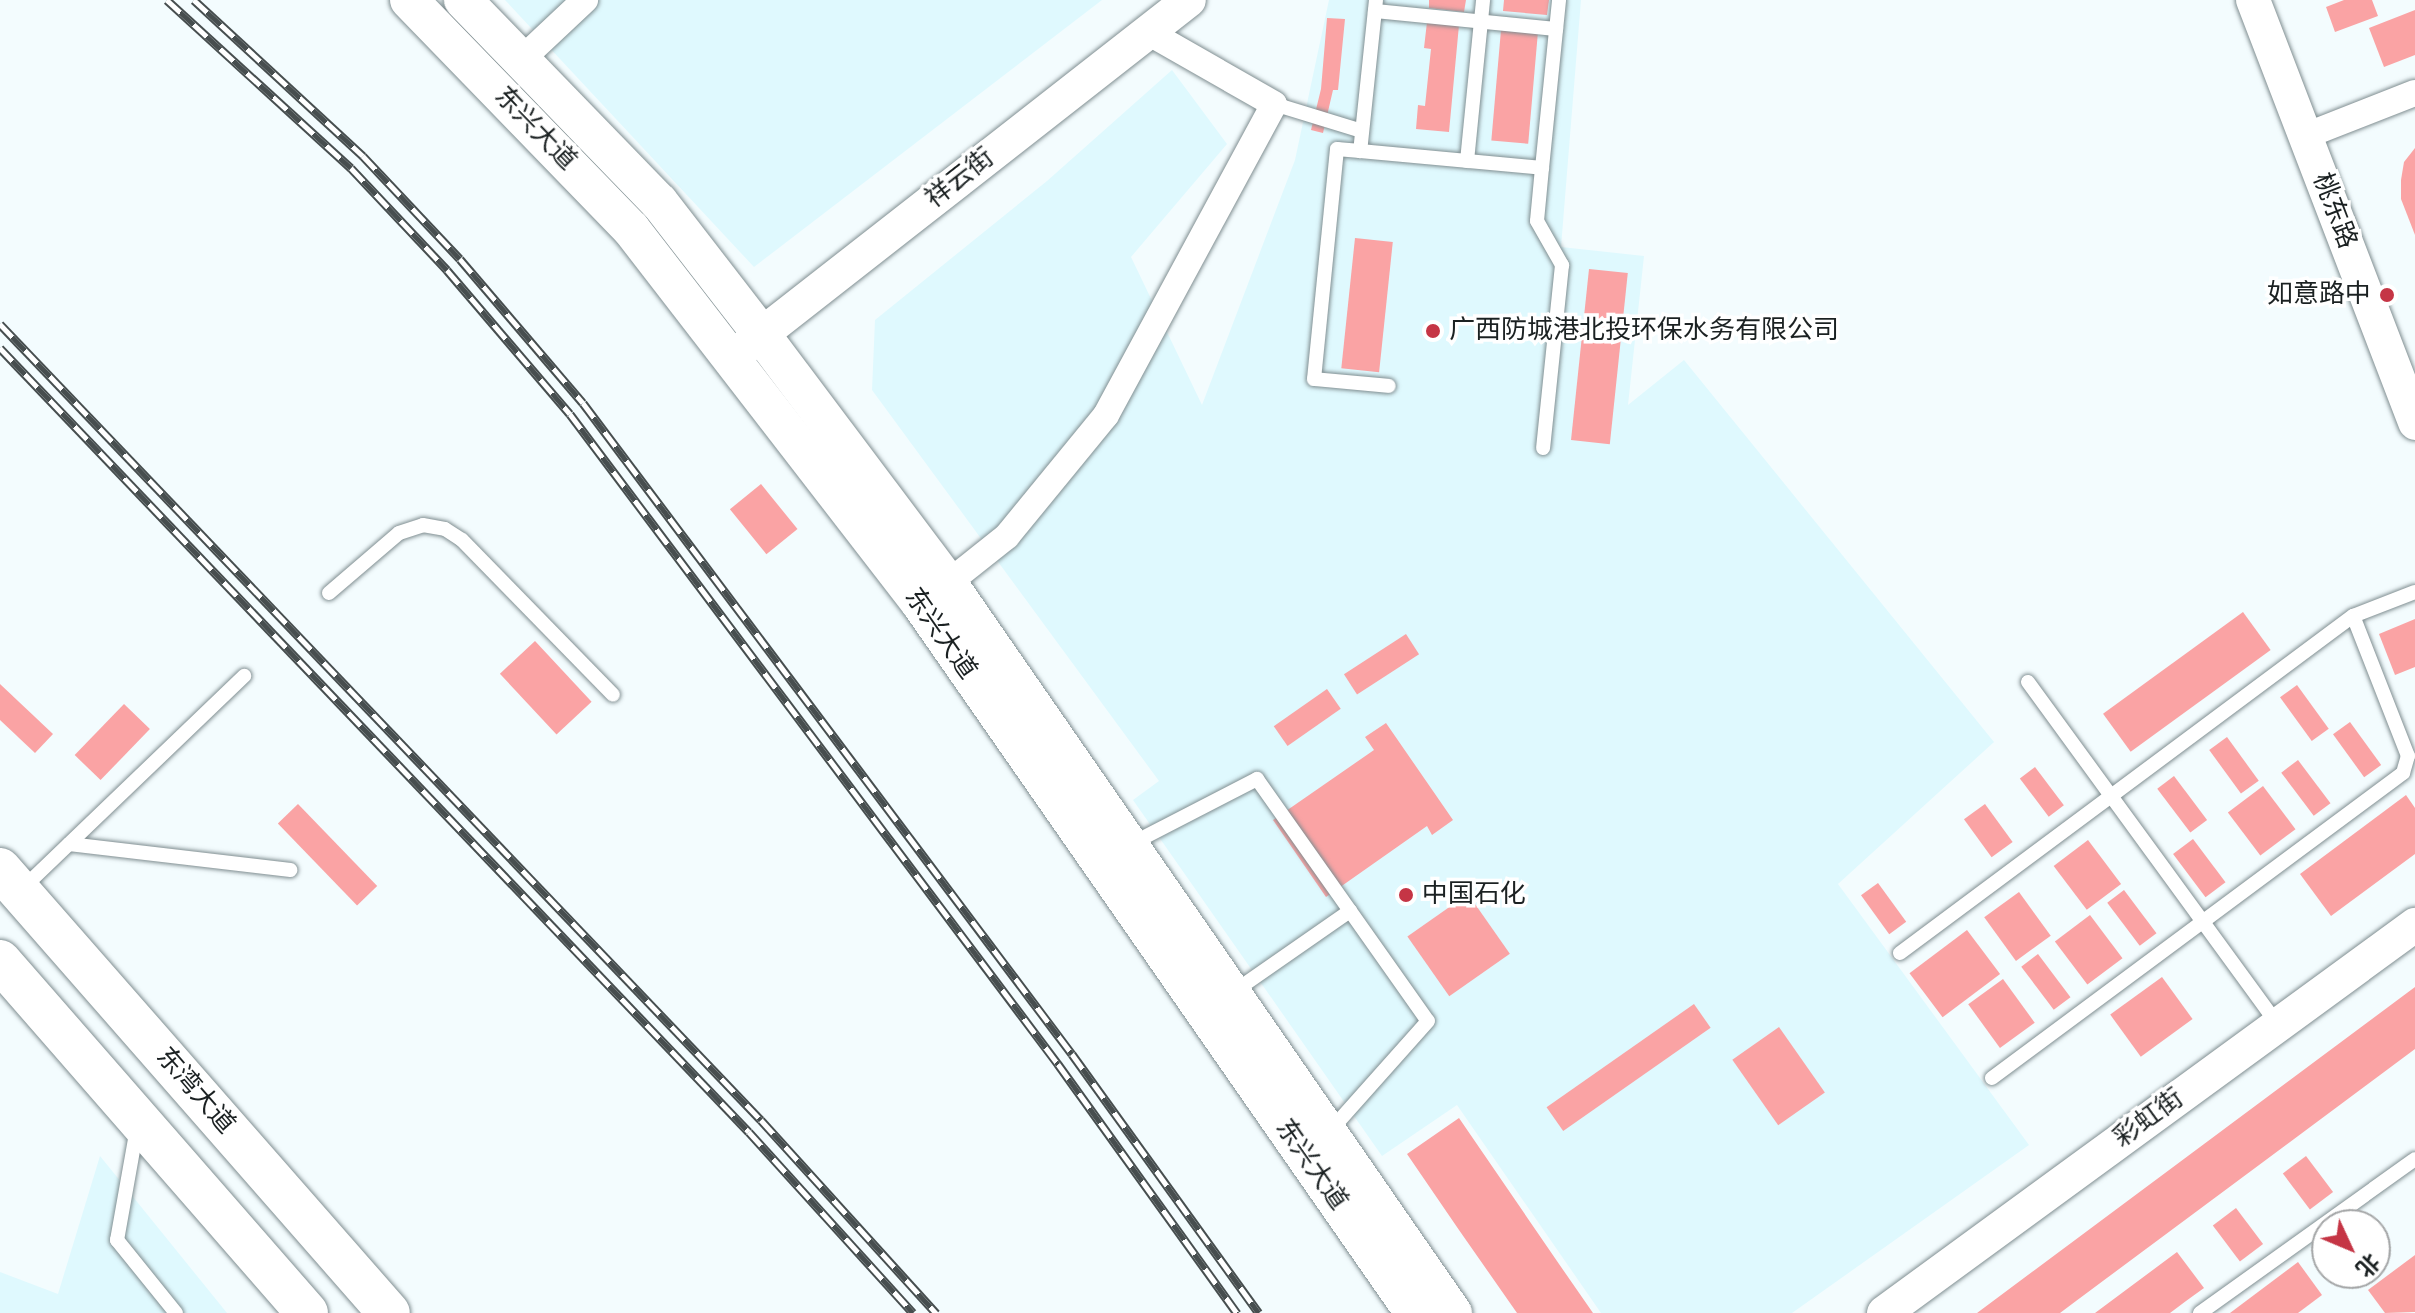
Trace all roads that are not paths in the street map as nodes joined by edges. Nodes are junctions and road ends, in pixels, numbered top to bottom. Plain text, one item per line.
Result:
1 (409, 0) edge
2 (463, 0) edge
3 (585, 0) edge
4 (1189, 0) edge
5 (1483, 0) edge
6 (1559, 0) edge
7 (2253, 0) edge
8 (1375, 6) edge
9 (1481, 21) junction
10 (1556, 29) junction
11 (1148, 32) junction
12 (521, 60) junction
13 (2415, 93) edge
14 (1274, 104) junction
15 (1362, 131) junction
16 (2305, 136) junction
17 (1360, 151) junction
18 (1467, 161) junction
19 (1542, 168) junction
20 (761, 334) junction
21 (731, 358) junction
22 (1389, 386) dead end
23 (2415, 423) edge
24 (1543, 448) dead end
25 (948, 583) junction
26 (2415, 592) edge
27 (329, 593) dead end
28 (2353, 616) junction
29 (244, 676) dead end
30 (2028, 682) dead end
31 (613, 695) dead end
32 (2111, 796) junction
33 (69, 844) junction
34 (1130, 845) junction
35 (290, 870) dead end
36 (10, 880) edge
37 (1350, 911) junction
38 (2203, 922) junction
39 (2415, 925) edge
40 (1900, 953) dead end
41 (0, 961) edge
42 (1232, 993) junction
43 (2278, 1025) junction
44 (1992, 1078) dead end
45 (139, 1120) junction
46 (1329, 1133) junction
47 (2415, 1159) edge
48 (1903, 1304) edge
49 (176, 1313) edge
50 (307, 1313) edge
51 (389, 1313) edge
52 (1414, 1313) edge
53 (1453, 1313) edge
54 (2200, 1313) edge

1 - 21 main road, 东兴大道
2 - 12 main road, 东兴大道
3 - 12 street
4 - 11 street, 祥云街
5 - 9 lane
6 - 10 lane
7 - 16 street, 桃东路
8 - 9 lane
8 - 15 lane
9 - 10 lane
9 - 18 lane
10 - 19 lane
11 - 14 street
11 - 20 street, 祥云街
12 - 20 main road, 东兴大道
13 - 16 street
14 - 15 lane
14 - 25 street
15 - 17 lane
16 - 23 street, 桃东路
17 - 18 lane
17 - 22 lane
18 - 19 lane
19 - 24 lane
20 - 21 street, 祥云街
20 - 25 main road, 东兴大道
21 - 52 main road, 东兴大道
25 - 34 main road, 东兴大道
26 - 28 lane
27 - 31 lane
28 - 32 lane
28 - 38 lane
29 - 33 lane
30 - 32 lane
32 - 38 lane
32 - 40 lane
33 - 35 lane
33 - 36 lane
34 - 37 lane
34 - 42 main road, 东兴大道
36 - 51 main road, 东湾大道
37 - 42 lane
37 - 46 lane
38 - 43 lane
38 - 44 lane
39 - 43 street, 彩虹街
41 - 45 main road
42 - 46 main road, 东兴大道
43 - 48 street, 彩虹街
45 - 49 lane
45 - 50 main road
46 - 53 main road, 东兴大道
47 - 54 lane

